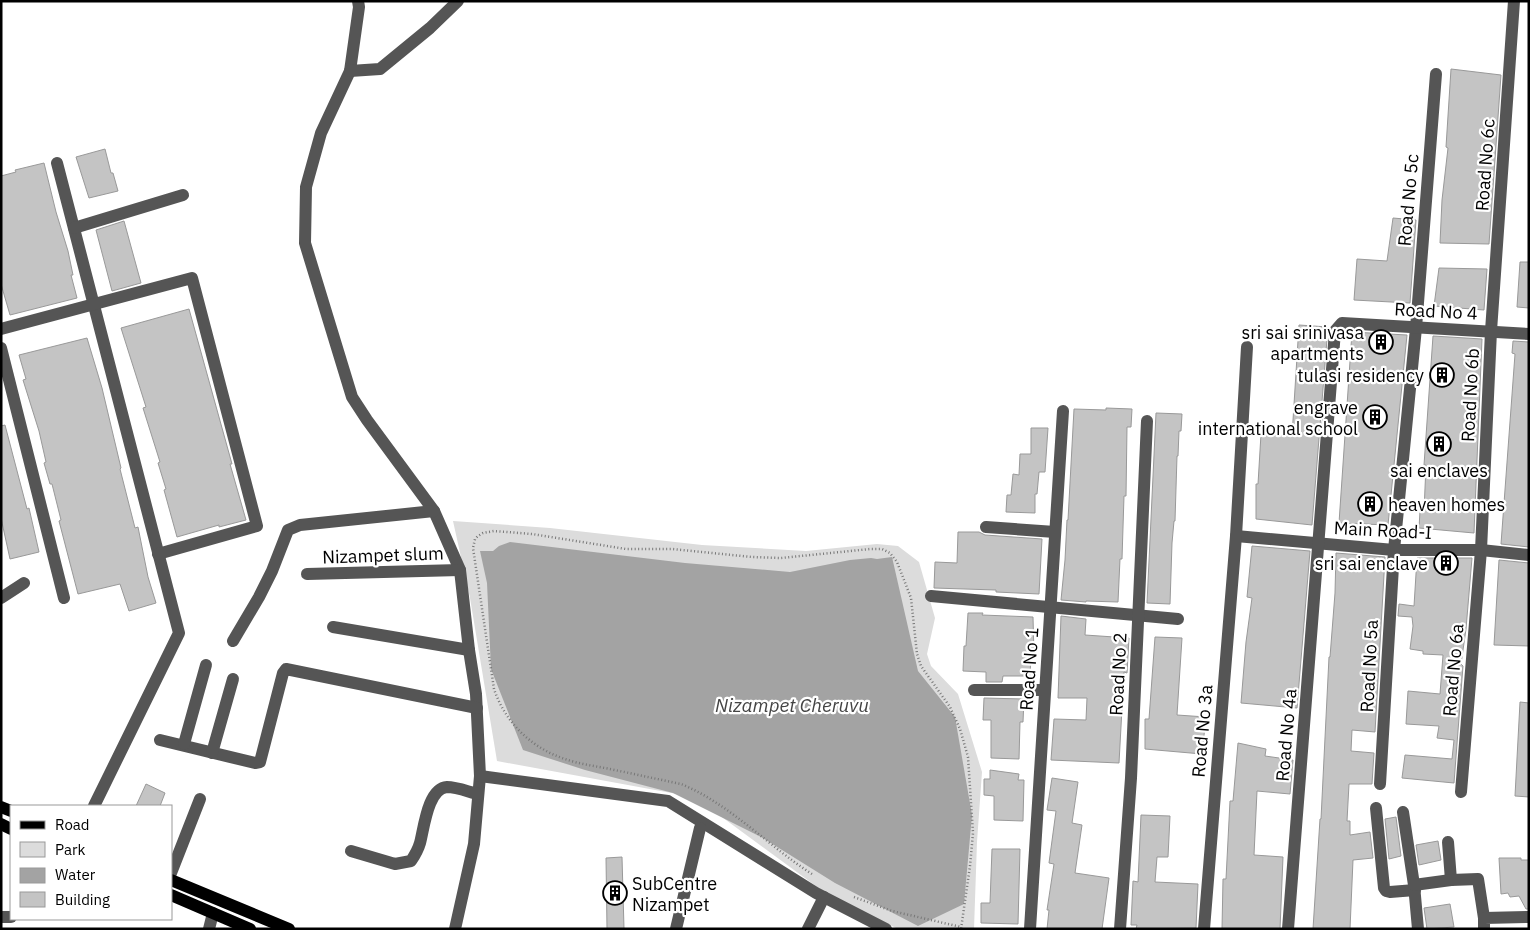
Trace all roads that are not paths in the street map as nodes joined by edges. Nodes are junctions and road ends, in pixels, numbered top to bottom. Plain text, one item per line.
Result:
1 (358, 1) edge
2 (458, 1) edge
3 (1514, 1) edge
4 (350, 71) junction
5 (1436, 74) dead end
6 (57, 163) dead end
7 (183, 196) dead end
8 (74, 228) junction
9 (93, 304) junction
10 (1342, 323) joint
11 (1416, 328) junction
12 (1, 329) edge
13 (1491, 331) junction
14 (1529, 334) edge
15 (1247, 347) dead end
16 (1, 348) edge
17 (1063, 411) dead end
18 (1147, 421) dead end
19 (434, 511) junction
20 (986, 527) dead end
21 (1055, 532) junction
22 (1236, 536) junction
23 (1319, 544) junction
24 (1394, 550) junction
25 (1480, 550) junction
26 (158, 554) junction
27 (1529, 554) edge
28 (460, 570) junction
29 (307, 574) dead end
30 (24, 583) dead end
31 (931, 596) dead end
32 (1, 598) edge
33 (64, 598) dead end
34 (1050, 606) junction
35 (1138, 615) junction
36 (1178, 619) dead end
37 (333, 627) dead end
38 (233, 641) dead end
39 (469, 650) junction
40 (206, 665) dead end
41 (233, 680) dead end
42 (974, 690) dead end
43 (1045, 690) junction
44 (477, 708) junction
45 (160, 740) dead end
46 (184, 744) junction
47 (212, 753) junction
48 (480, 776) junction
49 (1380, 784) dead end
50 (1461, 792) dead end
51 (478, 794) junction
52 (200, 799) dead end
53 (94, 805) edge
54 (1376, 808) dead end
55 (1403, 812) dead end
56 (700, 828) dead end
57 (1448, 842) dead end
58 (351, 851) dead end
59 (172, 870) edge
60 (172, 880) edge
61 (1451, 880) junction
62 (1414, 887) junction
63 (172, 895) edge
64 (824, 898) junction
65 (213, 913) junction
66 (1529, 917) edge
67 (1484, 923) edge
68 (209, 929) edge
69 (250, 929) edge
70 (289, 929) edge
71 (455, 929) edge
72 (676, 929) edge
73 (808, 929) edge
74 (886, 929) edge
75 (1030, 929) edge
76 (1120, 929) edge
77 (1204, 929) edge
78 (1288, 929) edge
79 (1418, 929) edge

1 - 4 street
2 - 4 street
3 - 13 street, Road No 6c
4 - 19 street
5 - 11 street, Road No 5c
6 - 8 street
7 - 8 street
8 - 9 street
9 - 12 street
9 - 26 street
9 - 26 street
10 - 11 street, Road No 4
10 - 23 street, Road No 4a
11 - 13 street, Road No 4
11 - 24 street, Road No 5c
13 - 14 street, Road No 4
13 - 25 street, Road No 6b
15 - 22 street, Road No 3a
16 - 33 street
17 - 21 street, Road No 1
18 - 35 street, Road No 2
19 - 28 street
19 - 38 street
20 - 21 street
21 - 34 street, Road No 1
22 - 23 street, Main Road-I
22 - 77 street, Road No 3a
23 - 24 street, Main Road-I
23 - 78 street, Road No 4a
24 - 25 street, Main Road-I
24 - 49 street, Road No 5a
25 - 27 street, Main Road-I
25 - 50 street, Road No 6a
26 - 53 street
28 - 29 street, Nizampet slum
28 - 39 street
30 - 32 street
31 - 34 street
34 - 35 street
34 - 43 street, Road No 1
35 - 36 street
35 - 76 street, Road No 2
37 - 39 street
39 - 44 street
40 - 46 street
41 - 47 street
42 - 43 street
43 - 75 street, Road No 1
44 - 47 street
44 - 48 street
45 - 46 street
46 - 47 street
48 - 51 street
48 - 64 street
51 - 58 street
51 - 71 street
52 - 59 street
54 - 62 street
55 - 62 street
56 - 72 street
57 - 61 street
60 - 70 main road
61 - 62 street
61 - 67 street
62 - 79 street
63 - 65 main road
64 - 73 street
64 - 74 street
65 - 68 street
65 - 69 main road
66 - 67 street

